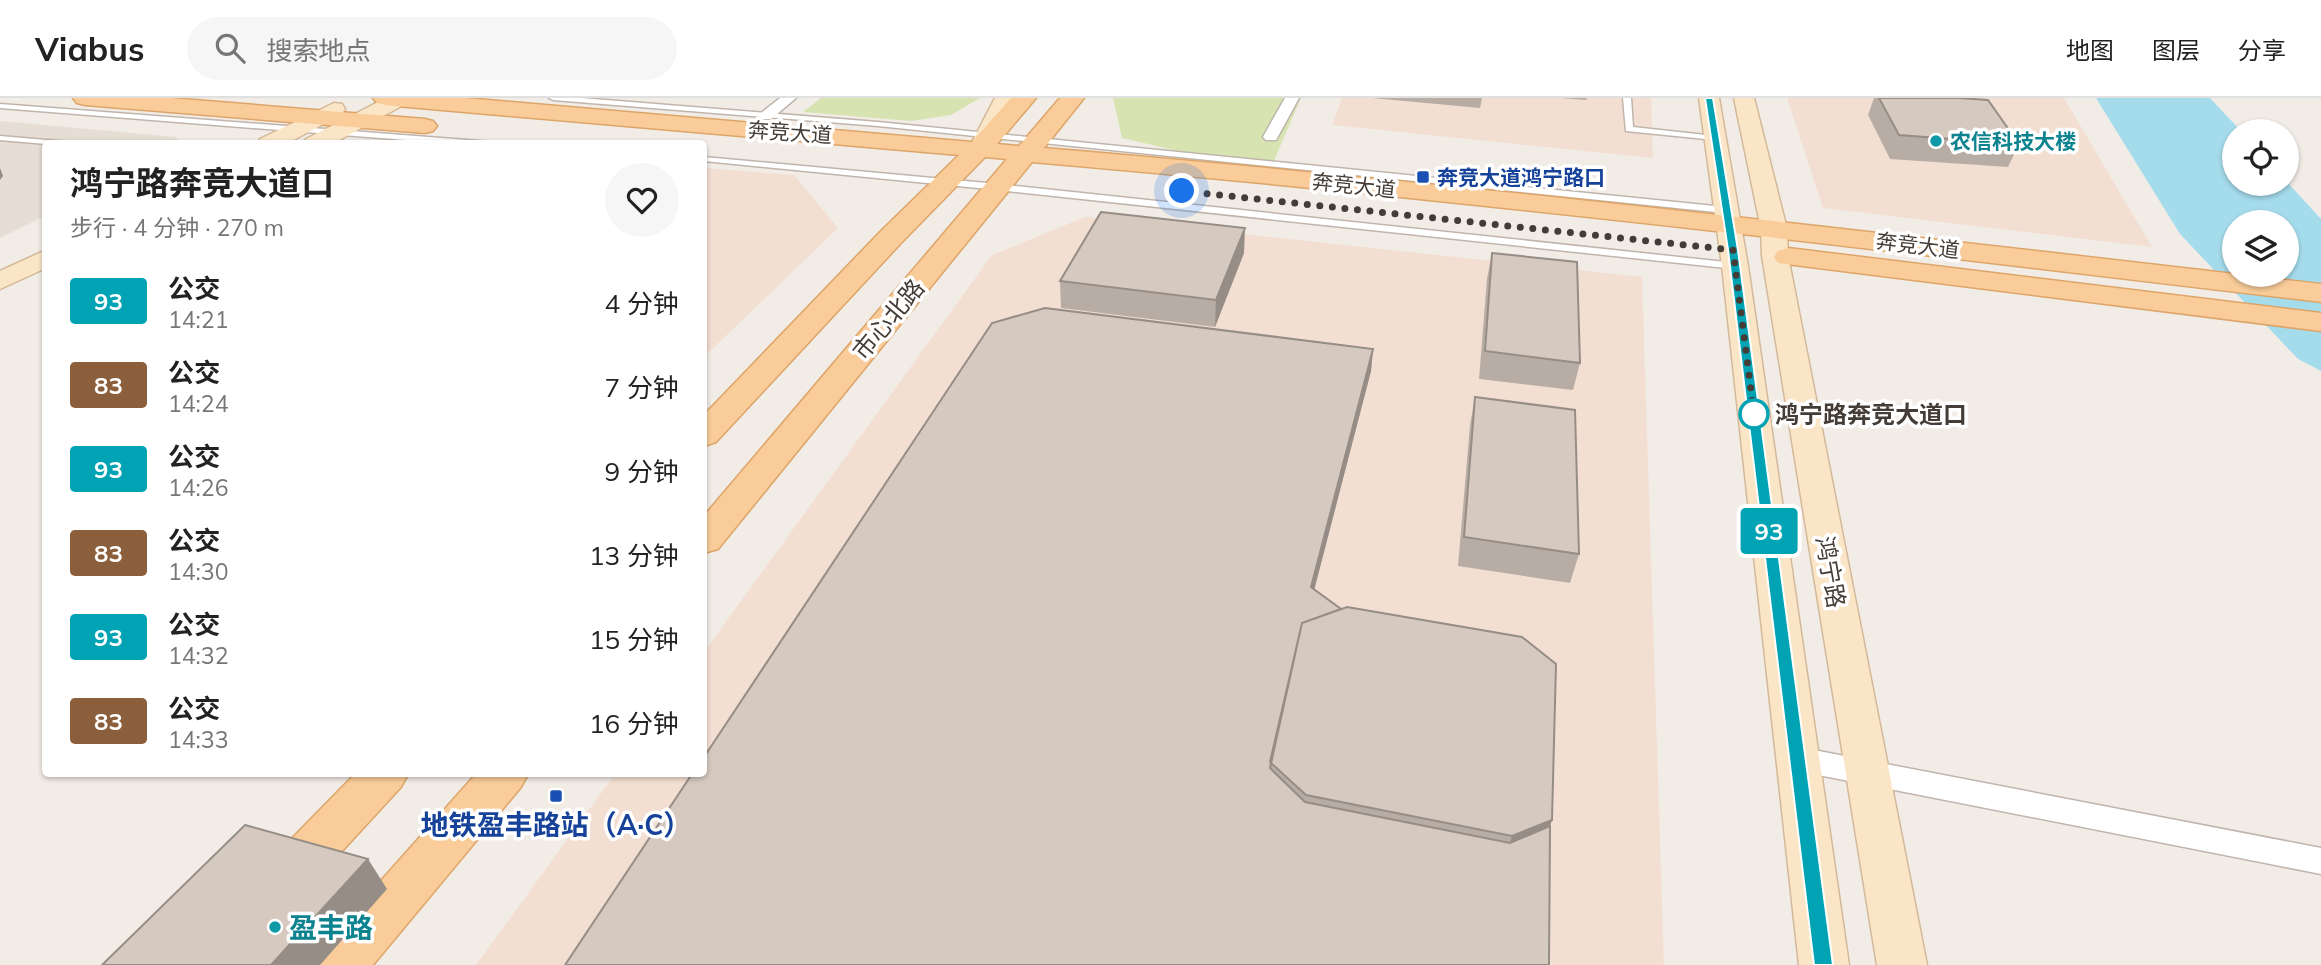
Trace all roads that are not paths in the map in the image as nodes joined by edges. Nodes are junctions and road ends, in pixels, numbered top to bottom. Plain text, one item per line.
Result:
1 (85, 98) edge
2 (553, 98) edge
3 (789, 98) edge
4 (1005, 98) edge
5 (1024, 98) edge
6 (1072, 98) edge
7 (1292, 98) edge
8 (1627, 98) edge
9 (1709, 98) edge
10 (1744, 98) edge
11 (395, 99) edge
12 (0, 106) edge
13 (766, 116) junction
14 (343, 117) edge
15 (297, 128) junction
16 (518, 135) dead end
17 (1271, 137) dead end
18 (0, 138) edge
19 (1714, 138) junction
20 (275, 140) edge
21 (318, 140) edge
22 (471, 140) edge
23 (42, 142) edge
24 (707, 147) edge
25 (973, 154) junction
26 (707, 159) edge
27 (1018, 164) junction
28 (1730, 237) junction
29 (1774, 242) junction
30 (42, 260) edge
31 (0, 281) edge
32 (42, 283) edge
33 (2321, 293) edge
34 (0, 304) edge
35 (2321, 322) edge
36 (707, 432) edge
37 (707, 536) edge
38 (1798, 759) junction
39 (1867, 773) junction
40 (381, 777) edge
41 (501, 777) edge
42 (2321, 862) edge
43 (251, 915) edge
44 (340, 965) edge
45 (1824, 965) edge
46 (1902, 965) edge

1 - 14 main road
2 - 13 lane
3 - 13 street
4 - 25 main road
5 - 25 main road
6 - 27 main road, 市心北路
7 - 17 street
8 - 19 lane
9 - 19 main road
10 - 29 main road, 鸿宁路
11 - 14 main road
11 - 25 main road, 奔竞大道
12 - 15 lane
13 - 25 lane
14 - 15 main road
14 - 16 main road
14 - 21 main road
14 - 22 lane
15 - 20 main road
18 - 23 lane
19 - 28 main road
24 - 25 main road, 奔竞大道
25 - 26 lane
25 - 27 main road, 奔竞大道
25 - 27 lane
25 - 36 main road
27 - 28 main road, 奔竞大道
27 - 28 lane
27 - 37 main road, 市心北路
28 - 29 main road, 奔竞大道
28 - 38 main road
29 - 33 main road, 奔竞大道
29 - 35 main road, 奔竞大道
29 - 39 main road, 鸿宁路
30 - 31 main road
32 - 34 main road
38 - 39 street
38 - 45 main road
39 - 42 street
39 - 46 main road, 鸿宁路
40 - 43 main road
41 - 44 main road

